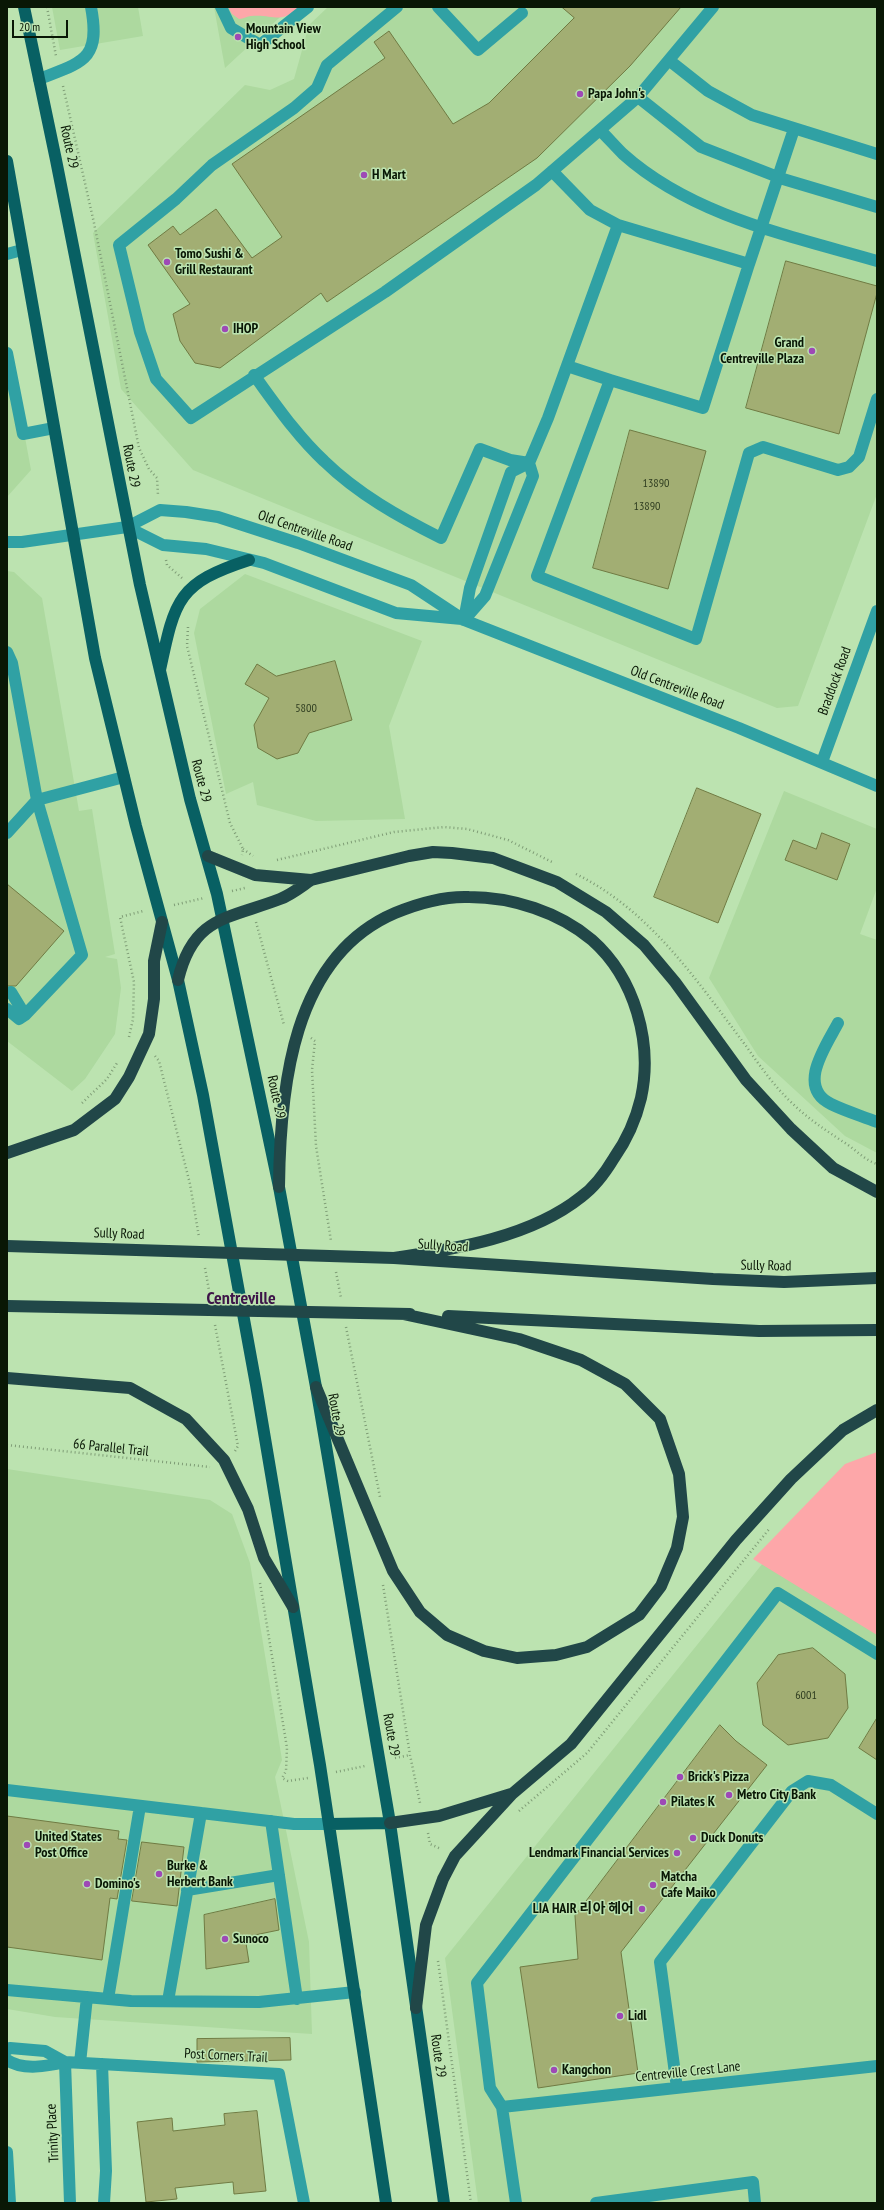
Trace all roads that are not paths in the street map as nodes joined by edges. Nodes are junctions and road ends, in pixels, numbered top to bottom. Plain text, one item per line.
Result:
1 (24, 7) edge
2 (91, 7) edge
3 (222, 7) edge
4 (308, 7) edge
5 (397, 7) edge
6 (438, 7) edge
7 (713, 7) edge
8 (522, 13) dead end
9 (670, 61) junction
10 (39, 79) junction
11 (638, 97) junction
12 (794, 129) junction
13 (600, 130) junction
14 (877, 154) edge
15 (7, 161) edge
16 (552, 171) junction
17 (778, 177) junction
18 (877, 208) edge
19 (618, 225) junction
20 (761, 227) junction
21 (22, 250) junction
22 (7, 254) edge
23 (877, 261) edge
24 (749, 264) junction
25 (7, 353) edge
26 (567, 366) junction
27 (254, 376) junction
28 (610, 380) junction
29 (877, 399) edge
30 (54, 428) junction
31 (529, 463) junction
32 (127, 527) junction
33 (73, 535) junction
34 (7, 542) edge
35 (249, 560) junction
36 (877, 611) edge
37 (464, 620) junction
38 (9, 660) edge
39 (159, 675) junction
40 (822, 762) junction
41 (124, 777) junction
42 (877, 786) edge
43 (37, 800) junction
44 (7, 833) edge
45 (208, 856) junction
46 (312, 880) junction
47 (222, 918) junction
48 (162, 922) junction
49 (178, 980) junction
50 (9, 995) edge
51 (7, 1008) edge
52 (17, 1017) edge
53 (838, 1023) dead end
54 (877, 1122) edge
55 (7, 1153) edge
56 (279, 1187) junction
57 (877, 1192) edge
58 (7, 1246) edge
59 (394, 1258) junction
60 (877, 1278) edge
61 (7, 1306) edge
62 (403, 1314) junction
63 (877, 1330) edge
64 (7, 1378) edge
65 (316, 1387) junction
66 (877, 1410) edge
67 (293, 1607) junction
68 (877, 1654) edge
69 (7, 1790) edge
70 (512, 1794) junction
71 (140, 1806) junction
72 (201, 1813) junction
73 (877, 1814) edge
74 (271, 1821) junction
75 (390, 1823) junction
76 (330, 1824) junction
77 (279, 1875) junction
78 (187, 1890) junction
79 (7, 1990) edge
80 (355, 1992) junction
81 (87, 1997) junction
82 (108, 1999) junction
83 (298, 1999) junction
84 (168, 2001) junction
85 (416, 2008) junction
86 (7, 2050) edge
87 (7, 2060) edge
88 (65, 2062) junction
89 (80, 2062) junction
90 (102, 2064) junction
91 (877, 2066) edge
92 (677, 2088) junction
93 (502, 2107) junction
94 (7, 2152) edge
95 (10, 2203) edge
96 (70, 2203) edge
97 (104, 2203) edge
98 (304, 2203) edge
99 (386, 2203) edge
100 (444, 2203) edge
101 (516, 2203) edge
102 (596, 2203) edge
103 (755, 2203) edge

1 - 10 main road, Route 29
2 - 10 street
3 - 4 street
5 - 27 street
6 - 8 street
7 - 9 street
9 - 11 street
9 - 12 street
10 - 32 main road, Route 29
11 - 13 street
11 - 17 street
12 - 14 street
12 - 17 street
13 - 16 street
13 - 20 street
15 - 21 main road
16 - 19 street
16 - 27 street
17 - 18 street
17 - 20 street
19 - 24 street
19 - 26 street
20 - 23 street
20 - 24 street
21 - 22 street
21 - 30 main road
24 - 28 street
25 - 30 street
26 - 28 street
26 - 31 street
27 - 31 street
28 - 29 street
30 - 33 main road
31 - 37 street
31 - 37 street
32 - 33 street
32 - 35 street, Old Centreville Road
32 - 37 street, Old Centreville Road
32 - 39 main road, Route 29
33 - 34 street
33 - 41 main road
35 - 37 street, Old Centreville Road
35 - 39 main road
36 - 40 street, Braddock Road
37 - 40 street, Old Centreville Road
38 - 43 street
39 - 45 main road, Route 29
40 - 42 street, Old Centreville Road
41 - 43 street
41 - 48 main road
43 - 44 street
43 - 52 street
45 - 46 highway
45 - 47 main road, Route 29
46 - 47 highway
46 - 57 highway
47 - 49 highway
47 - 56 main road, Route 29
48 - 49 main road
48 - 55 highway
49 - 67 main road
50 - 52 street
51 - 52 street
53 - 54 street
56 - 59 highway
56 - 65 main road, Route 29
58 - 59 highway, Sully Road
59 - 60 highway, Sully Road
61 - 62 highway
62 - 63 highway
62 - 65 highway
64 - 67 highway
65 - 75 main road, Route 29
66 - 70 highway
67 - 76 main road
68 - 93 street
69 - 71 street
70 - 75 highway
70 - 85 highway
71 - 72 street
71 - 82 street
72 - 74 street
72 - 78 street
73 - 92 street
74 - 76 street
74 - 77 street
75 - 76 main road
75 - 85 main road, Route 29
76 - 80 main road
77 - 78 street
77 - 83 street
78 - 84 street
79 - 81 street
80 - 83 street
80 - 99 main road
81 - 82 street
81 - 89 street
82 - 84 street
83 - 84 street
85 - 100 main road, Route 29
86 - 88 street
87 - 88 street, Post Corners Trail
88 - 89 street, Post Corners Trail
88 - 96 street, Trinity Place
89 - 90 street, Post Corners Trail
90 - 97 street
90 - 98 street, Post Corners Trail
91 - 92 street, Centreville Crest Lane
92 - 93 street, Centreville Crest Lane
93 - 101 street
94 - 95 street
102 - 103 street

